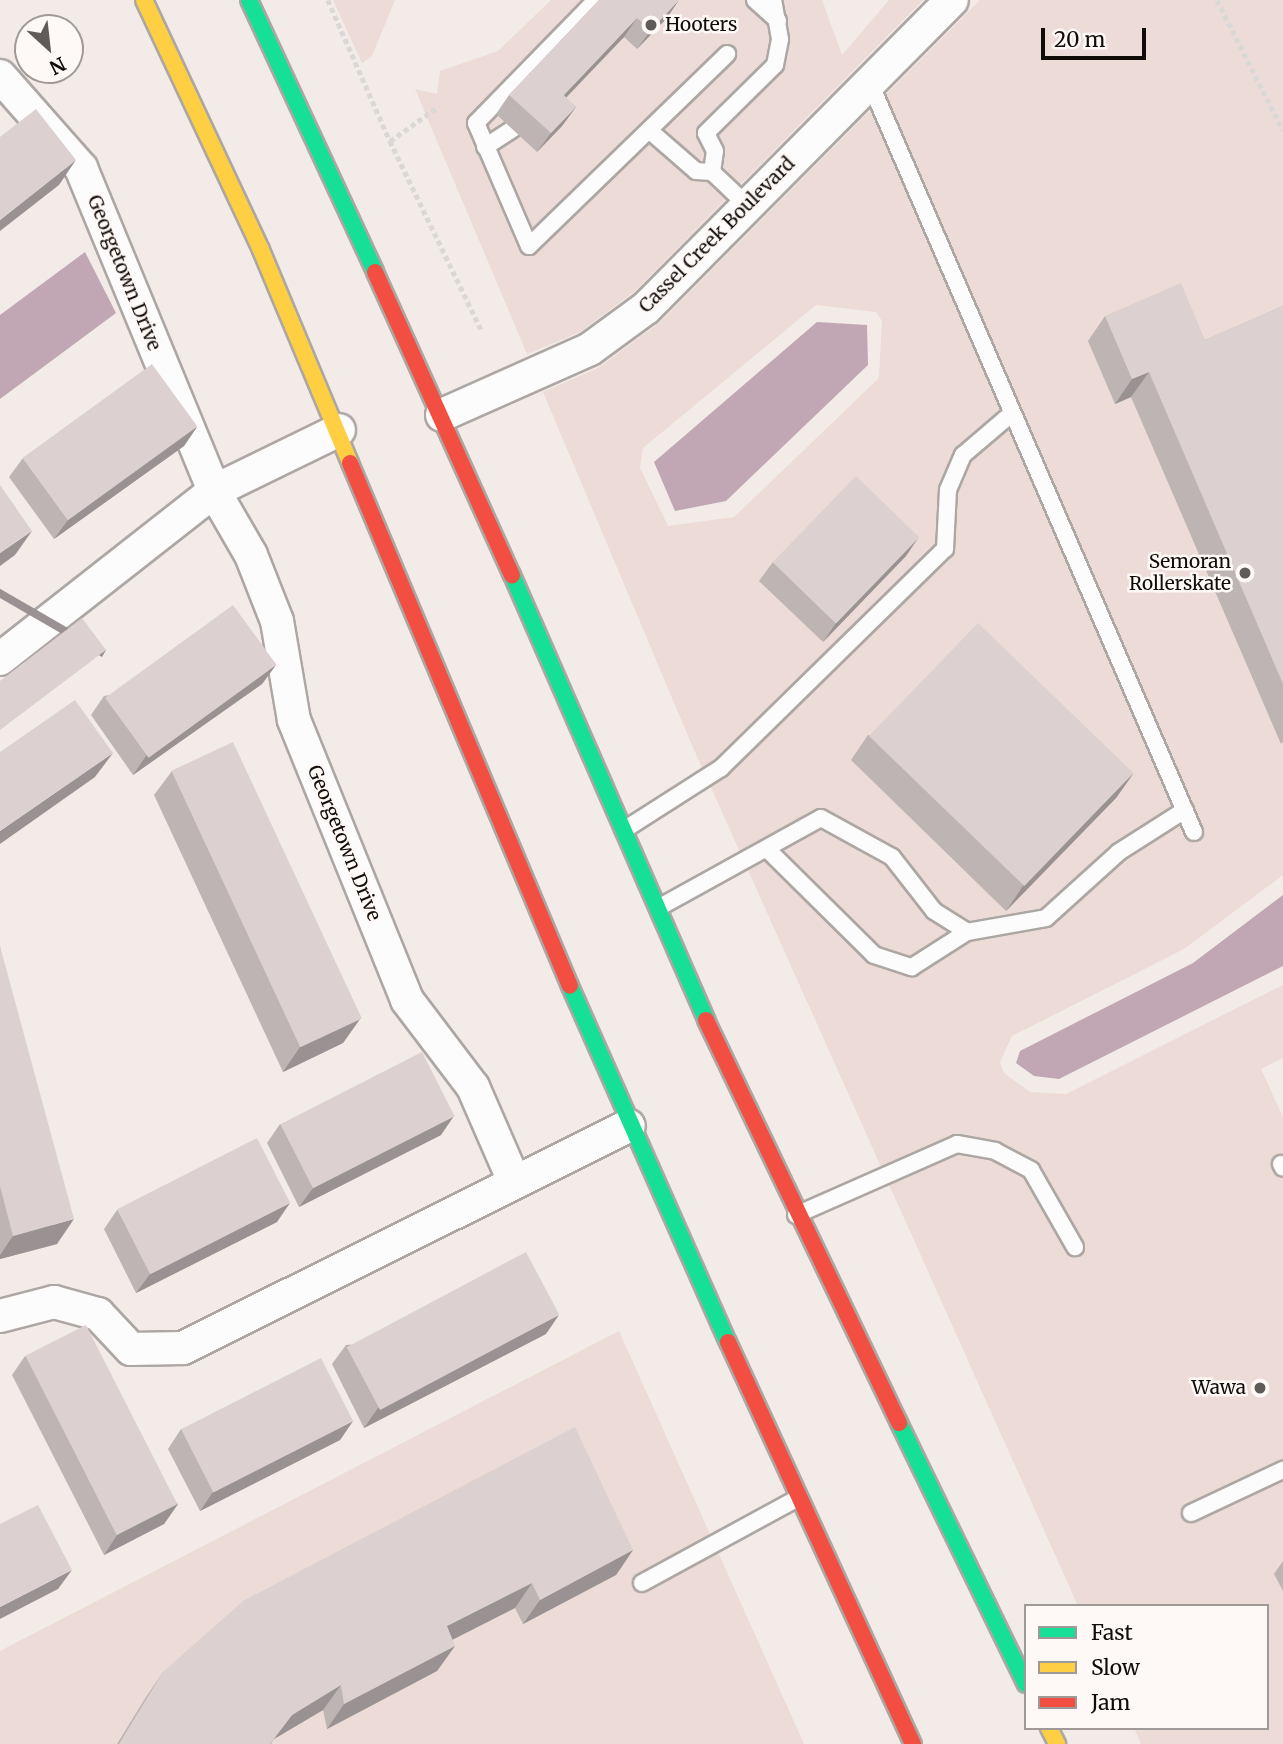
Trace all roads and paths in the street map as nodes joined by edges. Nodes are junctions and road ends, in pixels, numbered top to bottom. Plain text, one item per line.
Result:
1 (144, 0) edge
2 (249, 0) edge
3 (328, 0) edge
4 (596, 0) edge
5 (755, 0) edge
6 (773, 0) edge
7 (952, 0) edge
8 (1217, 0) edge
9 (778, 21) junction
10 (727, 54) dead end
11 (0, 76) edge
12 (870, 83) junction
13 (439, 106) dead end
14 (513, 129) dead end
15 (1283, 130) edge
16 (650, 131) junction
17 (390, 141) junction
18 (485, 147) junction
19 (712, 172) junction
20 (748, 206) junction
21 (482, 331) dead end
22 (1011, 414) junction
23 (442, 415) junction
24 (338, 430) junction
25 (214, 491) junction
26 (0, 659) edge
27 (1185, 810) junction
28 (624, 830) junction
29 (1194, 831) dead end
30 (768, 850) junction
31 (658, 908) junction
32 (967, 932) junction
33 (629, 1126) junction
34 (513, 1179) junction
35 (796, 1214) junction
36 (1075, 1247) dead end
37 (0, 1316) edge
38 (1283, 1470) edge
39 (796, 1499) junction
40 (1191, 1513) dead end
41 (642, 1583) dead end
42 (1024, 1680) edge
43 (913, 1744) edge

1 - 24 main road
2 - 23 main road
3 - 17 path
4 - 18 lane
5 - 9 lane
6 - 9 lane
7 - 12 street, Cassel Creek Boulevard
8 - 15 path
9 - 19 lane
10 - 16 lane
11 - 25 street, Georgetown Drive
12 - 20 street, Cassel Creek Boulevard
12 - 22 lane
13 - 17 path
14 - 18 lane
16 - 18 lane
16 - 19 lane
17 - 21 path
19 - 20 lane
20 - 23 street, Cassel Creek Boulevard
22 - 27 lane
22 - 28 lane
23 - 28 main road
24 - 25 street
24 - 33 main road
25 - 26 street
25 - 34 street, Georgetown Drive
27 - 29 lane
27 - 32 lane
28 - 31 main road
30 - 31 lane
30 - 32 lane
30 - 32 lane
31 - 35 main road
33 - 34 street
33 - 39 main road
34 - 37 street
35 - 36 lane
35 - 42 main road
38 - 40 lane
39 - 41 lane
39 - 43 main road

